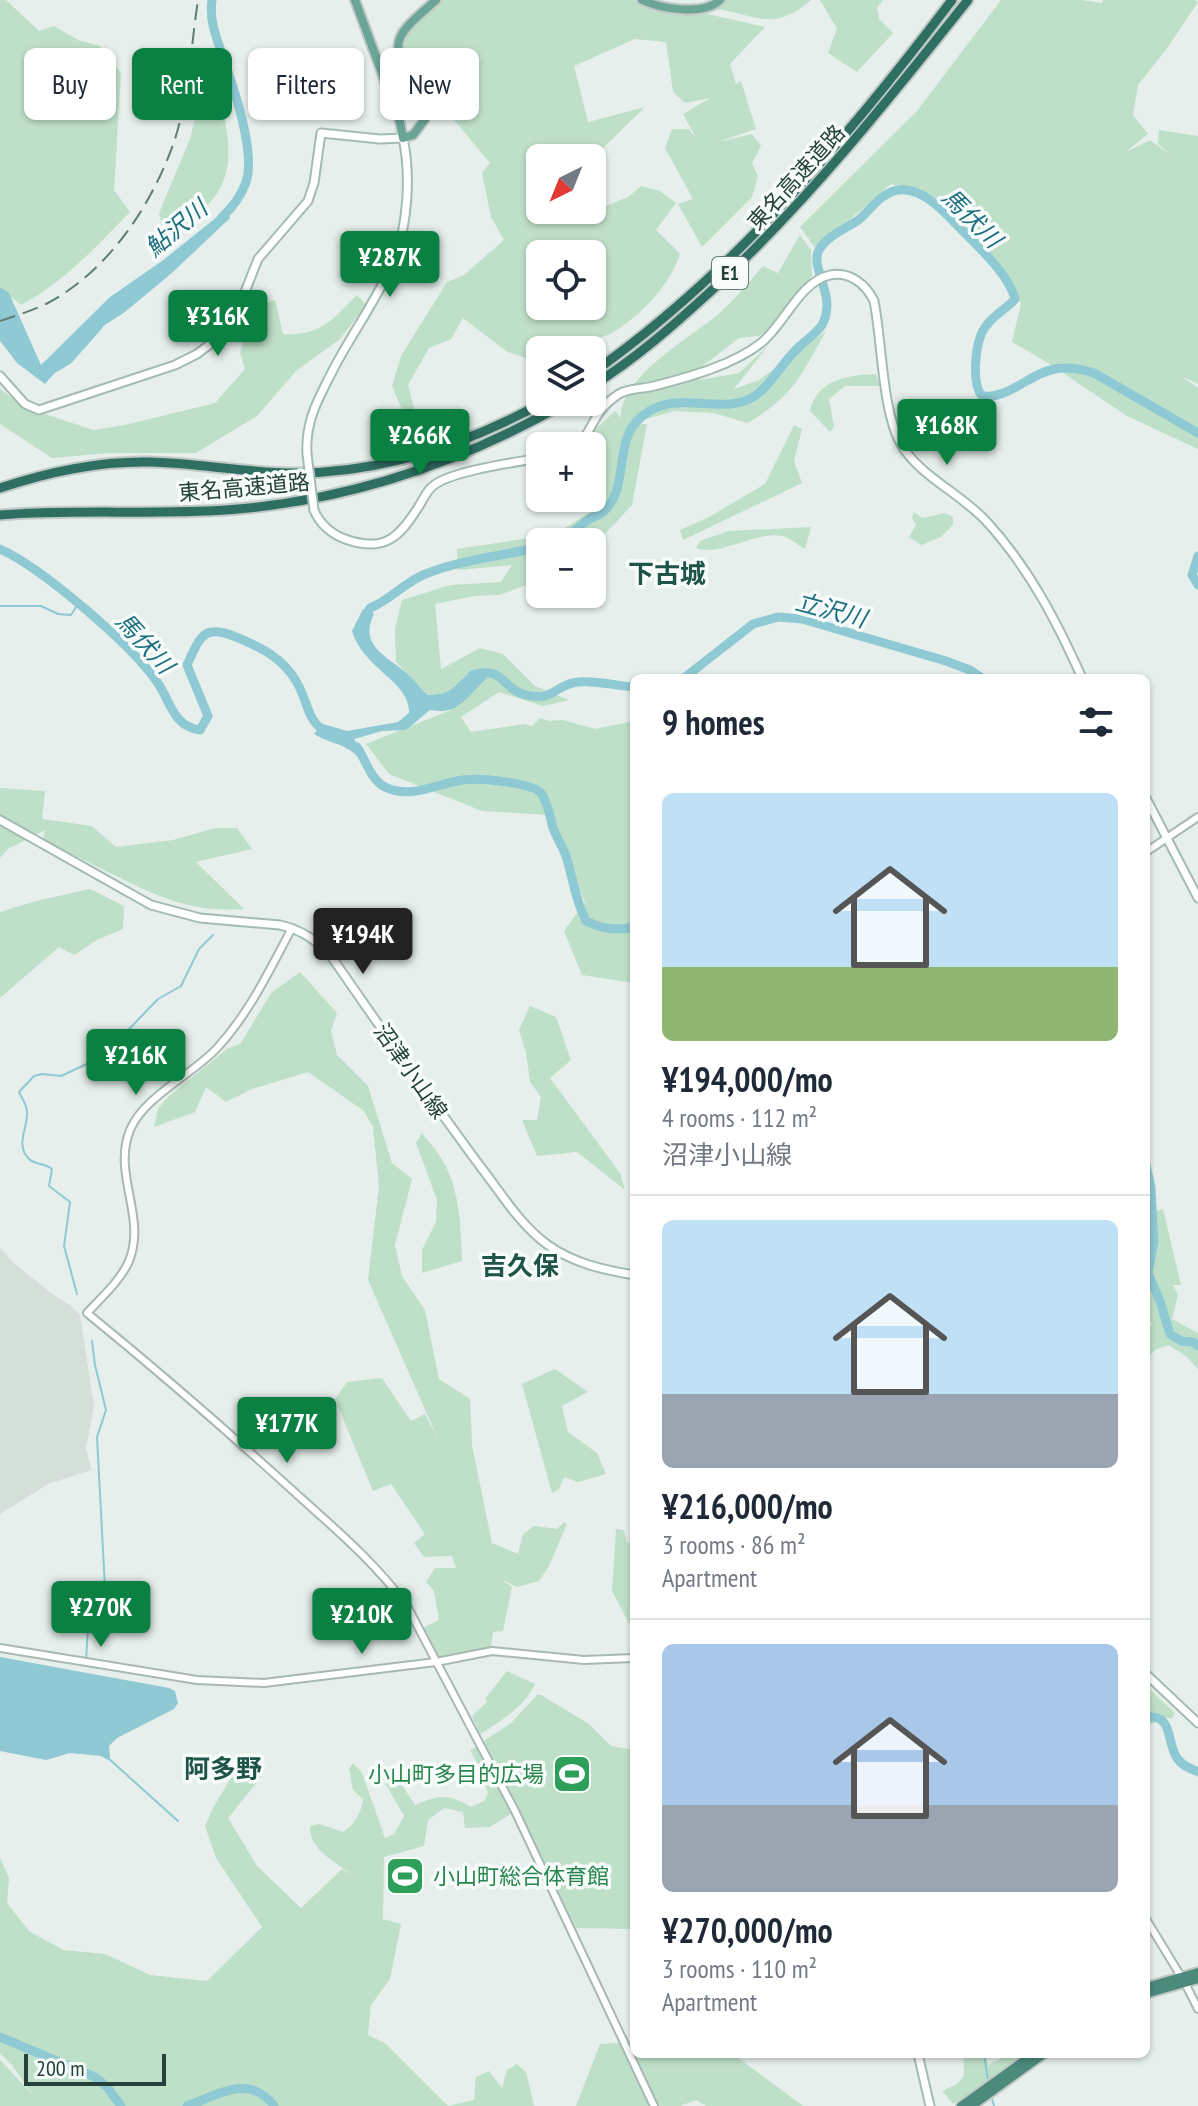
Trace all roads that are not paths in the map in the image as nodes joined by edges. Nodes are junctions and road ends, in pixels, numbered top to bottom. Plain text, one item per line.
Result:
1 (355, 0) edge
2 (436, 0) edge
3 (642, 0) edge
4 (720, 0) edge
5 (952, 0) edge
6 (968, 0) edge
7 (403, 138) junction
8 (606, 362) edge
9 (0, 376) edge
10 (606, 376) edge
11 (526, 410) edge
12 (542, 416) edge
13 (586, 432) edge
14 (526, 461) edge
15 (0, 490) edge
16 (0, 515) edge
17 (1080, 674) edge
18 (1150, 805) edge
19 (1198, 817) edge
20 (0, 820) edge
21 (1167, 837) junction
22 (1150, 849) edge
23 (1198, 898) edge
24 (292, 928) junction
25 (630, 1274) edge
26 (0, 1648) edge
27 (630, 1658) edge
28 (436, 1662) junction
29 (1150, 1678) edge
30 (1198, 1723) edge
31 (1150, 1926) edge
32 (1198, 1972) edge
33 (1198, 1979) edge
34 (1183, 1980) junction
35 (1150, 1986) edge
36 (1150, 1992) edge
37 (1198, 2009) edge
38 (630, 2055) edge
39 (631, 2058) edge
40 (919, 2058) edge
41 (1028, 2058) edge
42 (1038, 2058) edge
43 (993, 2089) junction
44 (976, 2102) edge
45 (654, 2106) edge
46 (930, 2106) edge
47 (961, 2106) edge

1 - 7 main road
2 - 7 main road
3 - 4 main road
5 - 8 highway, 東名高速道路 / E1
6 - 10 highway, 東名高速道路 / E1
7 - 9 main road
7 - 14 main road, bridge
11 - 15 highway, 東名高速道路
12 - 16 highway, 東名高速道路
13 - 17 main road
18 - 21 main road
19 - 21 street
20 - 24 main road, 沼津小山線
21 - 22 street
21 - 23 main road
24 - 25 main road, 沼津小山線
24 - 28 street
26 - 28 street
27 - 28 street
28 - 38 street
29 - 30 main road
31 - 34 street
32 - 34 highway
33 - 34 highway
34 - 35 highway
34 - 36 highway
34 - 37 street
39 - 45 street
40 - 46 main road
41 - 43 highway
42 - 43 highway
43 - 44 highway
44 - 47 highway

